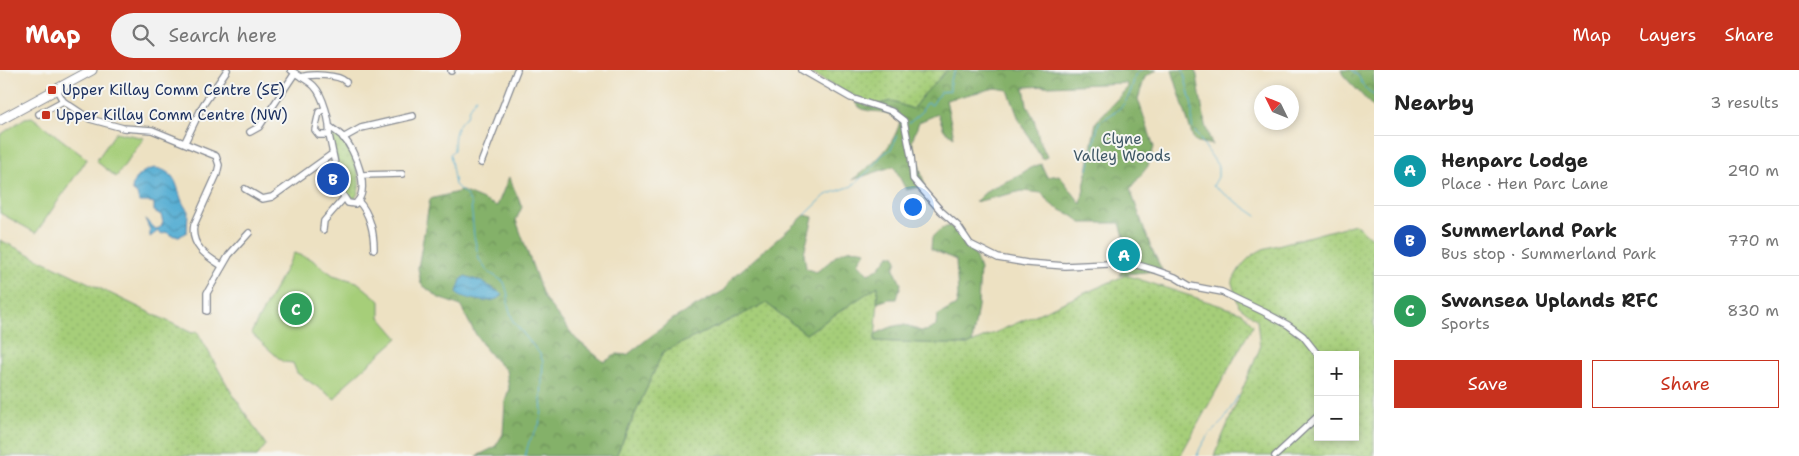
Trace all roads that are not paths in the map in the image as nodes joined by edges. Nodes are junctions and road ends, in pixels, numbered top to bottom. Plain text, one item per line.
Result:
1 (92, 70) edge
2 (227, 70) edge
3 (517, 70) edge
4 (802, 70) edge
5 (293, 71) edge
6 (301, 77) junction
7 (346, 82) dead end
8 (57, 90) junction
9 (63, 101) junction
10 (325, 110) junction
11 (39, 114) dead end
12 (413, 116) dead end
13 (0, 120) edge
14 (330, 127) junction
15 (250, 132) dead end
16 (329, 135) junction
17 (343, 138) junction
18 (185, 142) junction
19 (332, 154) junction
20 (481, 163) dead end
21 (402, 174) dead end
22 (361, 175) junction
23 (245, 189) dead end
24 (344, 198) junction
25 (358, 201) junction
26 (322, 230) dead end
27 (249, 233) dead end
28 (374, 249) dead end
29 (222, 266) junction
30 (207, 311) dead end
31 (1315, 351) edge
32 (1314, 420) edge
33 (1275, 456) edge

1 - 8 main road
2 - 18 street
3 - 20 street
4 - 31 street
5 - 6 street
5 - 15 street
6 - 7 street
6 - 10 street
8 - 9 street
8 - 13 main road
9 - 11 street
9 - 18 street
10 - 14 street
10 - 16 street
12 - 17 street
14 - 16 street
14 - 17 street
16 - 19 street
17 - 22 street
18 - 29 street
19 - 23 street
19 - 24 street
21 - 22 street
22 - 25 street
24 - 25 street
24 - 26 street
25 - 28 street
27 - 29 street
29 - 30 street
32 - 33 street

